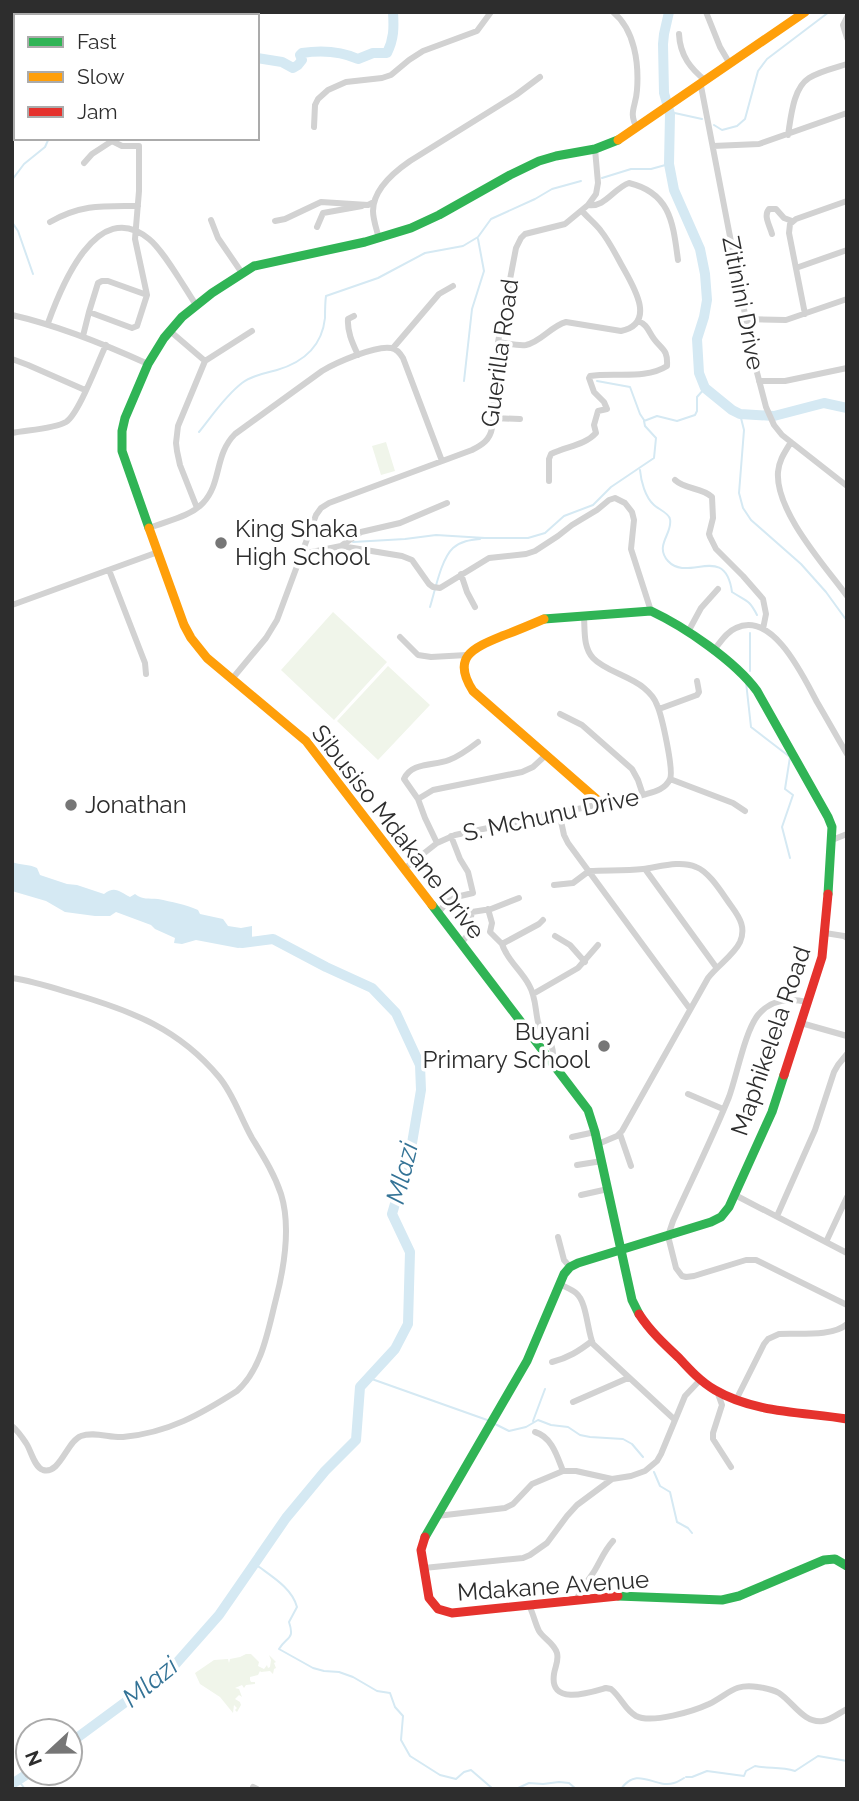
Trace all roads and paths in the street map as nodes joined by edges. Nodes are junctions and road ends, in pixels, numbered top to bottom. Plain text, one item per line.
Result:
1 (491, 12) edge
2 (613, 12) edge
3 (706, 12) edge
4 (800, 14) edge
5 (847, 17) edge
6 (680, 34) dead end
7 (847, 38) edge
8 (730, 64) junction
9 (847, 64) edge
10 (541, 77) dead end
11 (704, 83) junction
12 (847, 113) edge
13 (314, 127) dead end
14 (638, 128) junction
15 (788, 135) junction
16 (713, 146) junction
17 (596, 149) junction
18 (84, 163) dead end
19 (847, 201) edge
20 (371, 204) junction
21 (588, 205) junction
22 (138, 206) junction
23 (582, 211) junction
24 (211, 220) dead end
25 (275, 221) dead end
26 (50, 222) dead end
27 (792, 222) junction
28 (317, 227) dead end
29 (136, 230) junction
30 (772, 234) dead end
31 (379, 239) junction
32 (847, 250) edge
33 (678, 260) dead end
34 (796, 268) junction
35 (242, 273) junction
36 (453, 286) dead end
37 (147, 295) junction
38 (847, 299) edge
39 (196, 305) junction
40 (89, 312) junction
41 (805, 314) junction
42 (12, 315) edge
43 (354, 316) dead end
44 (746, 320) junction
45 (638, 321) junction
46 (48, 323) junction
47 (170, 331) junction
48 (252, 331) dead end
49 (83, 336) junction
50 (498, 342) junction
51 (106, 345) junction
52 (393, 348) junction
53 (358, 355) junction
54 (12, 359) edge
55 (205, 361) junction
56 (148, 364) junction
57 (847, 368) edge
58 (759, 381) junction
59 (85, 390) junction
60 (493, 418) junction
61 (520, 419) dead end
62 (12, 433) edge
63 (791, 442) junction
64 (442, 461) junction
65 (675, 480) dead end
66 (549, 481) dead end
67 (847, 486) edge
68 (447, 503) dead end
69 (197, 508) junction
70 (149, 528) junction
71 (341, 546) junction
72 (158, 552) junction
73 (302, 554) junction
74 (109, 570) junction
75 (461, 574) junction
76 (718, 589) dead end
77 (847, 596) edge
78 (12, 605) edge
79 (475, 607) dead end
80 (651, 611) junction
81 (584, 617) junction
82 (763, 629) junction
83 (688, 632) junction
84 (400, 637) dead end
85 (713, 651) junction
86 (467, 655) junction
87 (146, 674) dead end
88 (232, 679) junction
89 (697, 681) dead end
90 (659, 709) junction
91 (560, 713) dead end
92 (478, 742) dead end
93 (847, 754) edge
94 (546, 755) junction
95 (670, 779) junction
96 (643, 795) junction
97 (418, 799) junction
98 (602, 803) junction
99 (745, 811) dead end
100 (559, 812) junction
101 (847, 834) edge
102 (451, 836) junction
103 (832, 840) junction
104 (437, 843) junction
105 (404, 869) junction
106 (645, 869) junction
107 (589, 871) junction
108 (554, 885) dead end
109 (519, 898) dead end
110 (488, 909) junction
111 (438, 913) junction
112 (543, 920) dead end
113 (825, 933) junction
114 (555, 936) dead end
115 (847, 938) edge
116 (461, 943) junction
117 (502, 944) junction
118 (598, 945) dead end
119 (585, 962) junction
120 (716, 967) junction
121 (12, 978) edge
122 (533, 994) junction
123 (807, 1002) junction
124 (690, 1009) junction
125 (801, 1023) junction
126 (847, 1036) edge
127 (847, 1054) edge
128 (552, 1061) junction
129 (688, 1094) dead end
130 (723, 1109) junction
131 (595, 1132) junction
132 (620, 1134) junction
133 (572, 1137) dead end
134 (598, 1144) junction
135 (602, 1161) junction
136 (577, 1165) dead end
137 (631, 1166) dead end
138 (608, 1189) junction
139 (581, 1195) dead end
140 (735, 1195) junction
141 (847, 1197) edge
142 (777, 1216) junction
143 (668, 1236) junction
144 (558, 1237) dead end
145 (826, 1242) junction
146 (621, 1250) junction
147 (847, 1253) edge
148 (570, 1267) junction
149 (560, 1284) junction
150 (847, 1305) edge
151 (847, 1324) edge
152 (592, 1340) junction
153 (552, 1362) dead end
154 (628, 1378) junction
155 (701, 1379) junction
156 (717, 1391) junction
157 (736, 1400) junction
158 (573, 1402) dead end
159 (847, 1419) edge
160 (675, 1420) junction
161 (12, 1426) edge
162 (535, 1432) dead end
163 (731, 1467) dead end
164 (563, 1471) junction
165 (612, 1479) junction
166 (437, 1516) junction
167 (612, 1541) dead end
168 (847, 1566) edge
169 (424, 1568) junction
170 (577, 1600) junction
171 (529, 1605) junction
172 (847, 1709) edge

1 - 13 street
2 - 14 street
3 - 8 street
4 - 8 street, Sibusiso Mdakane Drive
5 - 7 street
6 - 11 street
8 - 11 street, Sibusiso Mdakane Drive
9 - 15 street
10 - 20 street
11 - 14 street, Sibusiso Mdakane Drive
11 - 16 street, Zitinini Drive
12 - 15 street
14 - 17 street, Sibusiso Mdakane Drive
15 - 16 street
16 - 44 street, Zitinini Drive
17 - 21 street, Guerilla Road
17 - 31 street, Sibusiso Mdakane Drive
18 - 22 street
19 - 27 street
20 - 25 street
20 - 28 street
20 - 31 street
21 - 23 street, Guerilla Road
21 - 33 street
22 - 26 street
22 - 29 street
23 - 45 street
23 - 50 street, Guerilla Road
24 - 35 street
27 - 30 street
27 - 34 street
29 - 37 street
29 - 39 street
29 - 46 street
31 - 35 street, Sibusiso Mdakane Drive
32 - 34 street
34 - 41 street
35 - 39 street, Sibusiso Mdakane Drive
36 - 52 street
37 - 40 street
37 - 40 street
38 - 41 street
39 - 47 street, Sibusiso Mdakane Drive
40 - 49 street
41 - 44 street
42 - 46 street
43 - 53 street
44 - 58 street, Zitinini Drive
45 - 50 street
45 - 66 street
46 - 49 street
47 - 55 street
47 - 56 street, Sibusiso Mdakane Drive
48 - 55 street
49 - 51 street
50 - 60 street, Guerilla Road
51 - 56 street
51 - 59 street
52 - 53 street
52 - 64 street
53 - 69 street
54 - 59 street
55 - 69 street
56 - 70 street, Sibusiso Mdakane Drive
57 - 58 street
58 - 63 street, Zitinini Drive
59 - 62 street
60 - 61 street
60 - 64 street, Guerilla Road
63 - 67 street, Zitinini Drive
63 - 77 street
64 - 73 street, Guerilla Road
65 - 82 street
68 - 71 street
69 - 70 street
70 - 72 street, Sibusiso Mdakane Drive
71 - 73 street
71 - 75 street
72 - 74 street
72 - 88 street, Sibusiso Mdakane Drive
73 - 88 street, Guerilla Road
74 - 78 street
74 - 87 street
75 - 79 street
75 - 80 street
76 - 83 street
80 - 81 street
80 - 83 street, Maphikelela Road
81 - 86 street
81 - 90 street, S. Mchunu Drive
82 - 85 street
82 - 93 street
83 - 85 street, Maphikelela Road
84 - 86 street
85 - 103 street, Maphikelela Road
86 - 94 street
88 - 105 street, Sibusiso Mdakane Drive
89 - 90 street
90 - 95 street, S. Mchunu Drive
91 - 96 street
92 - 97 street
94 - 97 street
94 - 98 street
95 - 96 street, S. Mchunu Drive
95 - 99 street
96 - 98 street, S. Mchunu Drive
97 - 104 street
98 - 100 street, S. Mchunu Drive
100 - 102 street, S. Mchunu Drive
100 - 107 street
101 - 103 street
102 - 104 street, S. Mchunu Drive
102 - 111 street
103 - 113 street, Maphikelela Road
104 - 105 street, S. Mchunu Drive
105 - 111 street, Sibusiso Mdakane Drive
106 - 107 street
106 - 120 street
106 - 120 street
107 - 108 street
107 - 124 street
109 - 110 street
110 - 116 street
110 - 117 street
111 - 116 street, Sibusiso Mdakane Drive
112 - 117 street
113 - 115 street
113 - 123 street, Maphikelela Road
114 - 119 street
116 - 128 street, Sibusiso Mdakane Drive
117 - 122 street
118 - 119 street
119 - 122 street
120 - 124 street
121 - 161 street
122 - 128 street
123 - 125 street, Maphikelela Road
123 - 130 street
124 - 132 street
125 - 126 street
125 - 140 street, Maphikelela Road
127 - 142 street
128 - 131 street, Sibusiso Mdakane Drive
129 - 130 street
130 - 143 street
131 - 133 street
131 - 134 street, Sibusiso Mdakane Drive
132 - 134 street
132 - 137 street
134 - 135 street, Sibusiso Mdakane Drive
135 - 136 street
135 - 138 street, Sibusiso Mdakane Drive
138 - 139 street
138 - 146 street, Sibusiso Mdakane Drive
140 - 142 street
140 - 143 street, Maphikelela Road
141 - 145 street
142 - 145 street
143 - 146 street, Maphikelela Road
143 - 150 street
144 - 148 street
145 - 147 street
146 - 148 street
146 - 155 street, Sibusiso Mdakane Drive
148 - 149 street, Mdakane Avenue
149 - 152 street
149 - 166 street, Mdakane Avenue
151 - 157 street
152 - 153 street
152 - 154 street
154 - 158 street
154 - 160 street
155 - 156 street, Sibusiso Mdakane Drive
155 - 160 street
156 - 157 street, Sibusiso Mdakane Drive
156 - 163 street
157 - 159 street, Sibusiso Mdakane Drive
160 - 165 street
162 - 164 street
164 - 165 street
164 - 166 street
165 - 169 street
166 - 169 street, Mdakane Avenue
167 - 170 street
168 - 170 street, Mdakane Avenue
169 - 171 street, Mdakane Avenue
170 - 171 street, Mdakane Avenue
171 - 172 street

